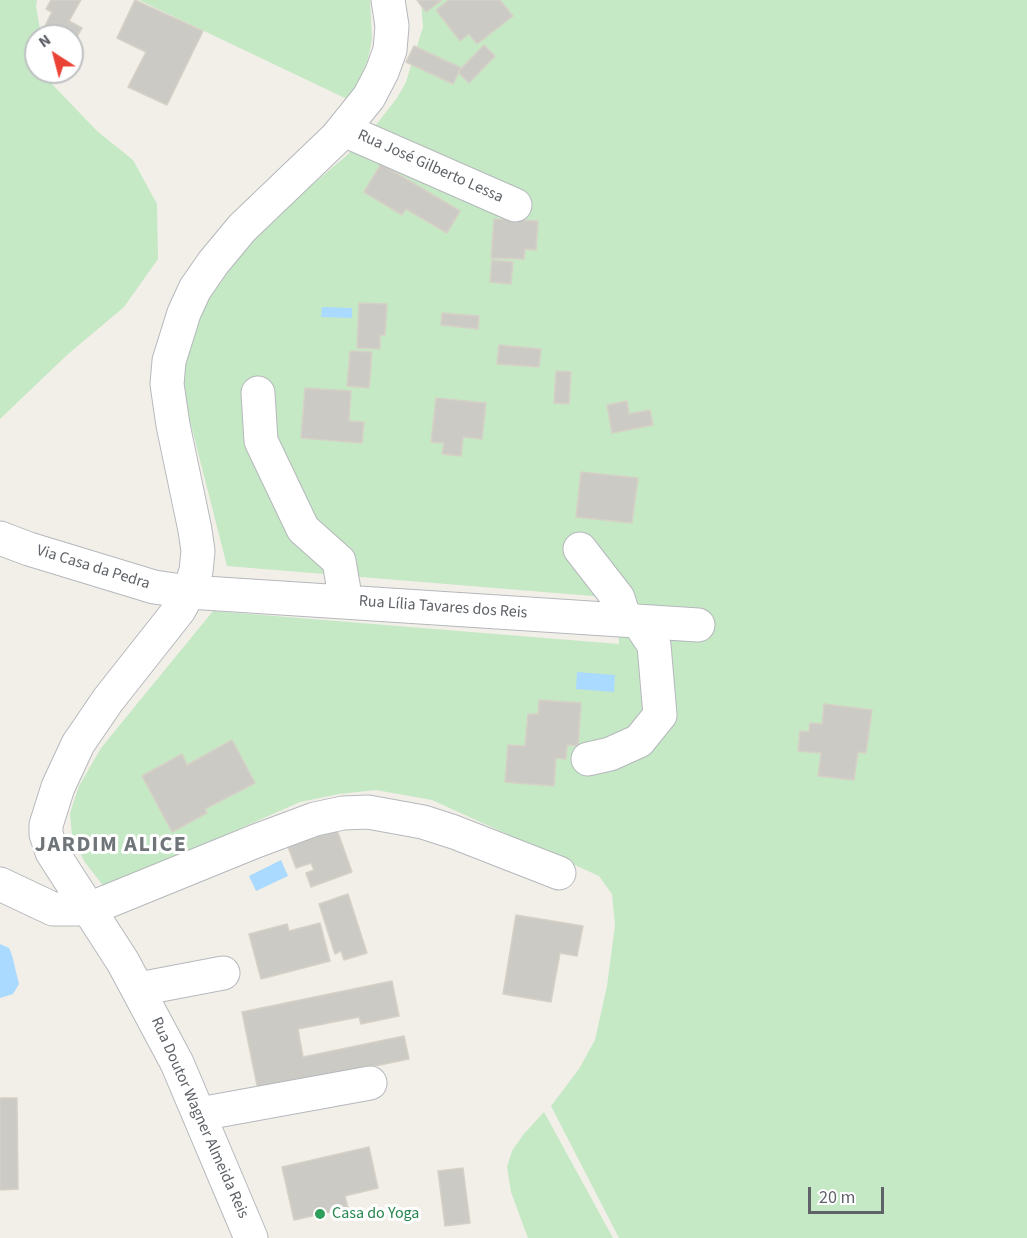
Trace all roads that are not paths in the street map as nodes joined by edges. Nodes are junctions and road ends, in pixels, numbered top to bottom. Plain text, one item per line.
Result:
1 (388, 0) edge
2 (344, 130) junction
3 (515, 205) dead end
4 (258, 393) dead end
5 (0, 538) edge
6 (580, 549) dead end
7 (189, 592) junction
8 (346, 602) junction
9 (631, 621) junction
10 (698, 625) dead end
11 (588, 759) dead end
12 (559, 873) dead end
13 (0, 884) edge
14 (89, 909) junction
15 (223, 973) dead end
16 (139, 989) junction
17 (370, 1083) dead end
18 (200, 1114) junction
19 (251, 1238) edge

1 - 2 street, Rua Doutor Wagner Almeida Reis
2 - 3 street, Rua José Gilberto Lessa
2 - 7 street, Rua Doutor Wagner Almeida Reis
4 - 8 street
5 - 7 street, Via Casa da Pedra
6 - 9 street
7 - 8 street, Rua Lília Tavares dos Reis
7 - 14 street, Rua Doutor Wagner Almeida Reis
8 - 9 street, Rua Lília Tavares dos Reis
9 - 10 street, Rua Lília Tavares dos Reis
9 - 11 street
12 - 14 street
13 - 14 street
14 - 16 street, Rua Doutor Wagner Almeida Reis
15 - 16 street
16 - 18 street, Rua Doutor Wagner Almeida Reis
17 - 18 street
18 - 19 street, Rua Doutor Wagner Almeida Reis

